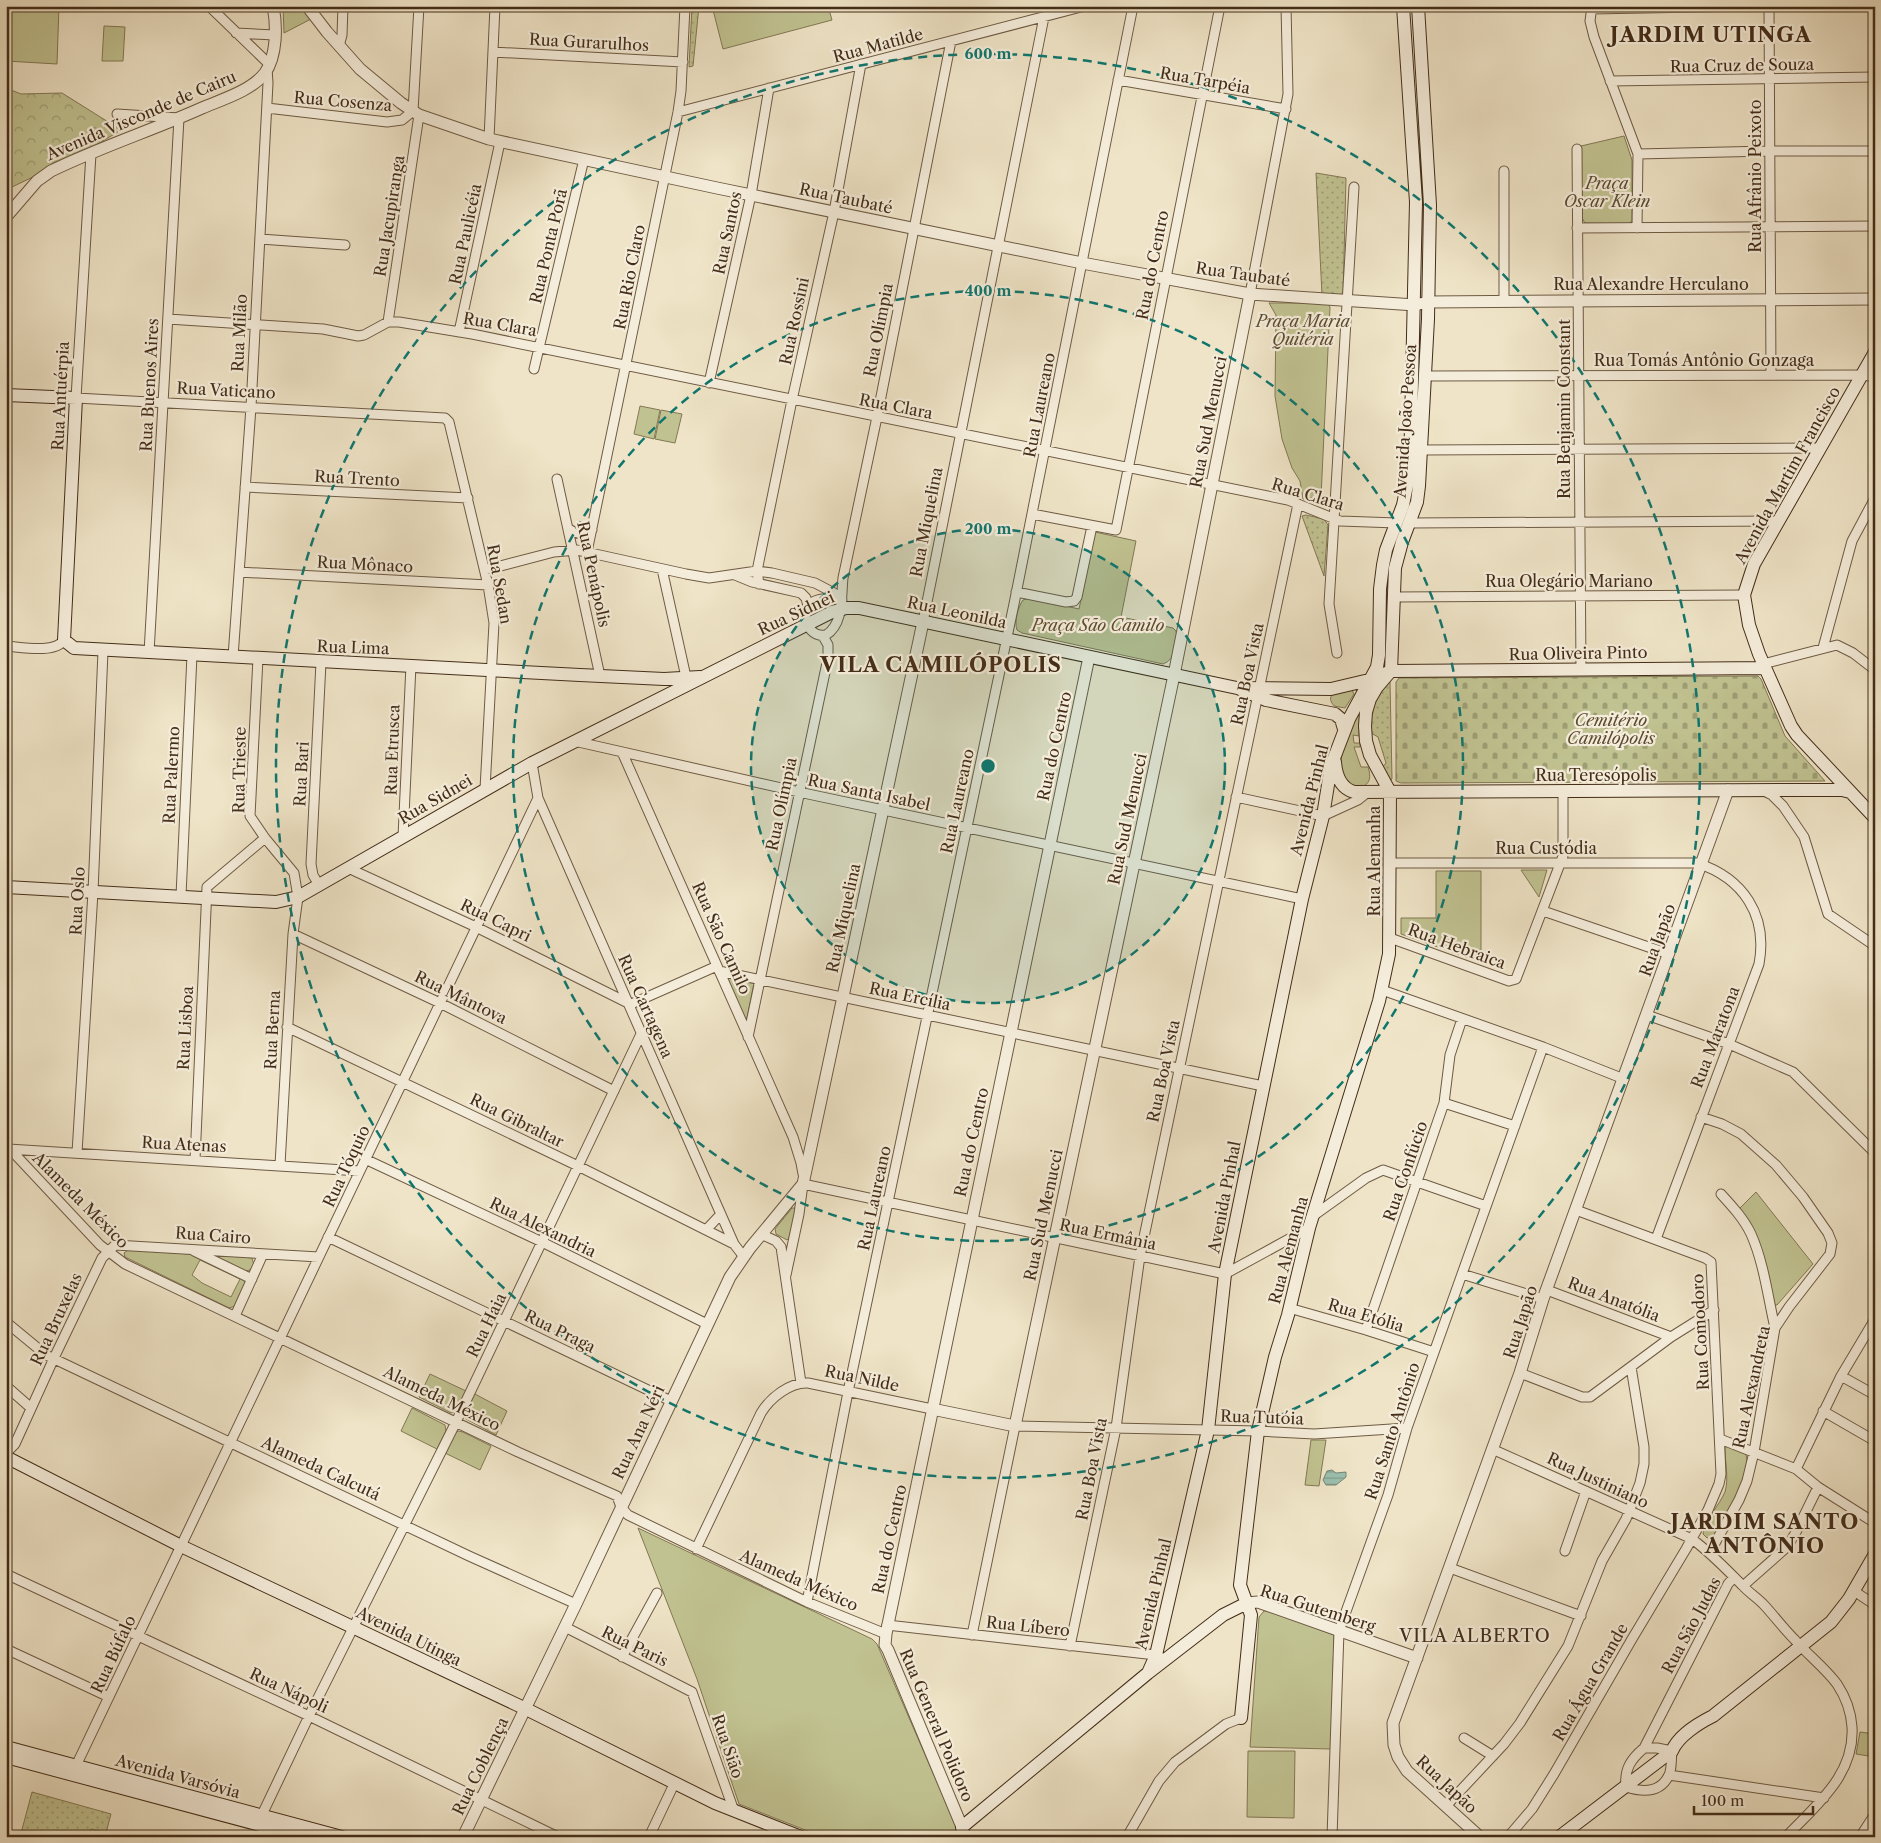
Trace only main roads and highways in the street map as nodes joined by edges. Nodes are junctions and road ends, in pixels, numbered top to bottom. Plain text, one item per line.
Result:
1 (1403, 6) edge
2 (1418, 6) edge
3 (1875, 352) edge
4 (1869, 376) edge
5 (6, 395) edge
6 (76, 398) joint
7 (854, 607) joint
8 (64, 640) joint
9 (1764, 666) junction
10 (1391, 671) junction
11 (684, 675) junction
12 (704, 676) junction
13 (664, 679) junction
14 (1370, 680) junction
15 (1327, 689) junction
16 (1258, 692) junction
17 (668, 694) junction
18 (1324, 712) junction
19 (1344, 729) junction
20 (1335, 759) junction
21 (1373, 761) junction
22 (1833, 774) junction
23 (1824, 790) junction
24 (1368, 792) junction
25 (1390, 792) junction
26 (1850, 792) junction
27 (1875, 818) edge
28 (6, 887) edge
29 (6, 1457) edge
30 (1875, 1554) edge
31 (1247, 1603) junction
32 (1160, 1633) junction
33 (1194, 1637) junction
34 (1160, 1658) junction
35 (1241, 1718) road end
36 (6, 1747) edge
37 (6, 1757) edge
38 (74, 1770) junction
39 (260, 1820) junction
40 (963, 1832) edge
41 (304, 1837) edge
42 (342, 1837) edge
43 (801, 1837) edge
44 (1559, 1837) edge

1 - 14 main road, Avenida João Pessoa
2 - 10 main road, Avenida João Pessoa
3 - 4 main road, Avenida Martim Francisco
4 - 9 main road, Avenida Martim Francisco
5 - 6 main road, Rua Vaticano
6 - 8 main road, Rua Antuérpia
7 - 12 main road, Rua Sidnei
7 - 16 main road, Rua Leonilda
8 - 13 main road, Rua Lima
9 - 10 main road, Rua Oliveira Pinto
9 - 22 main road, Avenida Martim Francisco
10 - 14 main road
10 - 21 main road
11 - 12 main road, Rua Lima
11 - 13 main road, Rua Lima
11 - 17 main road
12 - 17 main road, Rua Sidnei
13 - 17 main road
14 - 15 main road
14 - 19 main road, Avenida Pinhal
15 - 16 main road
15 - 18 main road
16 - 18 main road
17 - 28 main road, Rua Sidnei
18 - 19 main road
19 - 20 main road, Avenida Pinhal
20 - 24 main road, Rua Teresópolis
20 - 32 main road, Avenida Pinhal
21 - 24 main road
21 - 25 main road
22 - 23 main road
22 - 26 main road, Avenida Martim Francisco
23 - 25 main road, Rua Teresópolis
23 - 26 main road, Rua Teresópolis
24 - 25 main road, Rua Teresópolis
25 - 31 main road, Rua Alemanha
26 - 27 main road, Avenida Martim Francisco
29 - 43 main road, Avenida Utinga
30 - 44 main road
31 - 33 main road, Rua Gutemberg
31 - 35 main road, Rua Alemanha
32 - 33 main road
32 - 34 main road, Avenida Pinhal
33 - 34 main road, Rua Gutemberg
34 - 40 main road, Avenida Pinhal
36 - 38 main road, Avenida Varsóvia
37 - 38 main road, Avenida Varsóvia
38 - 39 main road, Avenida Varsóvia
39 - 41 main road, Avenida Varsóvia
39 - 42 main road, Avenida Varsóvia

